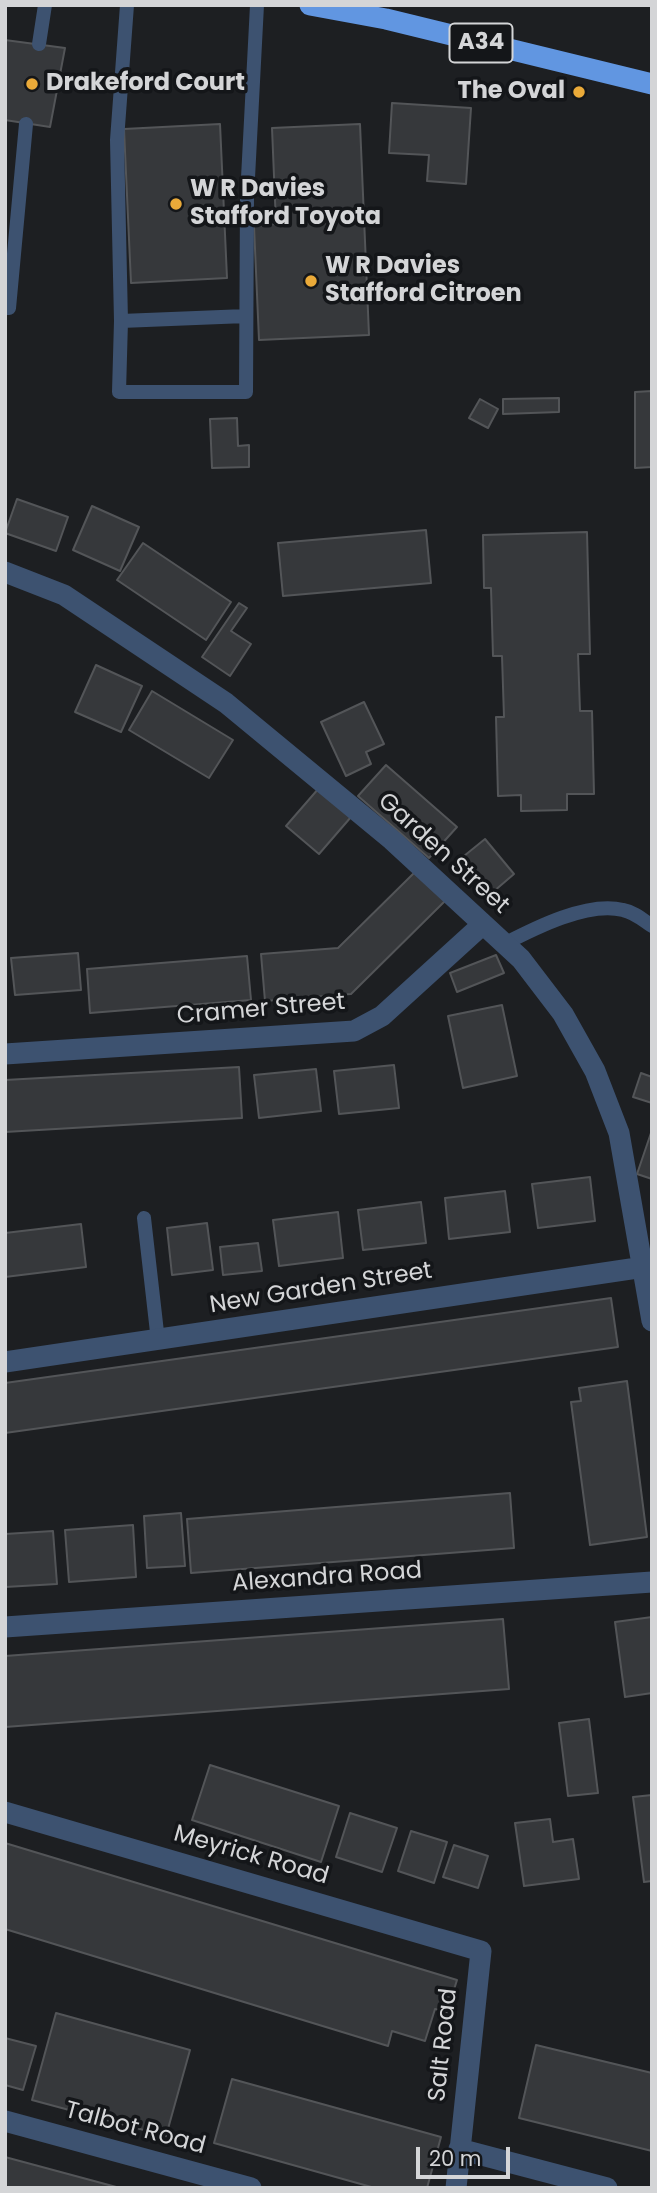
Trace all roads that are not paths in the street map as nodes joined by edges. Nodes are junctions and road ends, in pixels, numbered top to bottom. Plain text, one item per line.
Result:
1 (45, 5) edge
2 (127, 5) edge
3 (257, 5) edge
4 (310, 5) edge
5 (39, 44) dead end
6 (652, 84) edge
7 (26, 124) dead end
8 (5, 308) edge
9 (246, 316) junction
10 (121, 321) junction
11 (5, 572) edge
12 (482, 925) junction
13 (652, 926) edge
14 (504, 944) junction
15 (5, 1055) edge
16 (144, 1218) dead end
17 (644, 1267) junction
18 (652, 1321) edge
19 (158, 1341) junction
20 (5, 1362) edge
21 (652, 1582) edge
22 (5, 1627) edge
23 (5, 1812) edge
24 (481, 1951) joint
25 (5, 2121) edge
26 (459, 2148) junction
27 (251, 2188) edge
28 (456, 2188) edge
29 (607, 2188) edge

1 - 5 lane
2 - 10 lane
3 - 9 lane
4 - 6 highway, A34
7 - 8 lane
9 - 10 lane
9 - 10 lane
11 - 12 street, Garden Street
12 - 14 street, Garden Street
12 - 15 street, Cramer Street
13 - 14 lane
14 - 17 street, Garden Street
16 - 19 lane
17 - 18 street, Garden Street
17 - 19 street, New Garden Street
19 - 20 street, New Garden Street
21 - 22 street, Alexandra Road
23 - 24 street, Meyrick Road
24 - 26 street, Salt Road
25 - 27 street, Talbot Road
26 - 28 street, Salt Road
26 - 29 street

